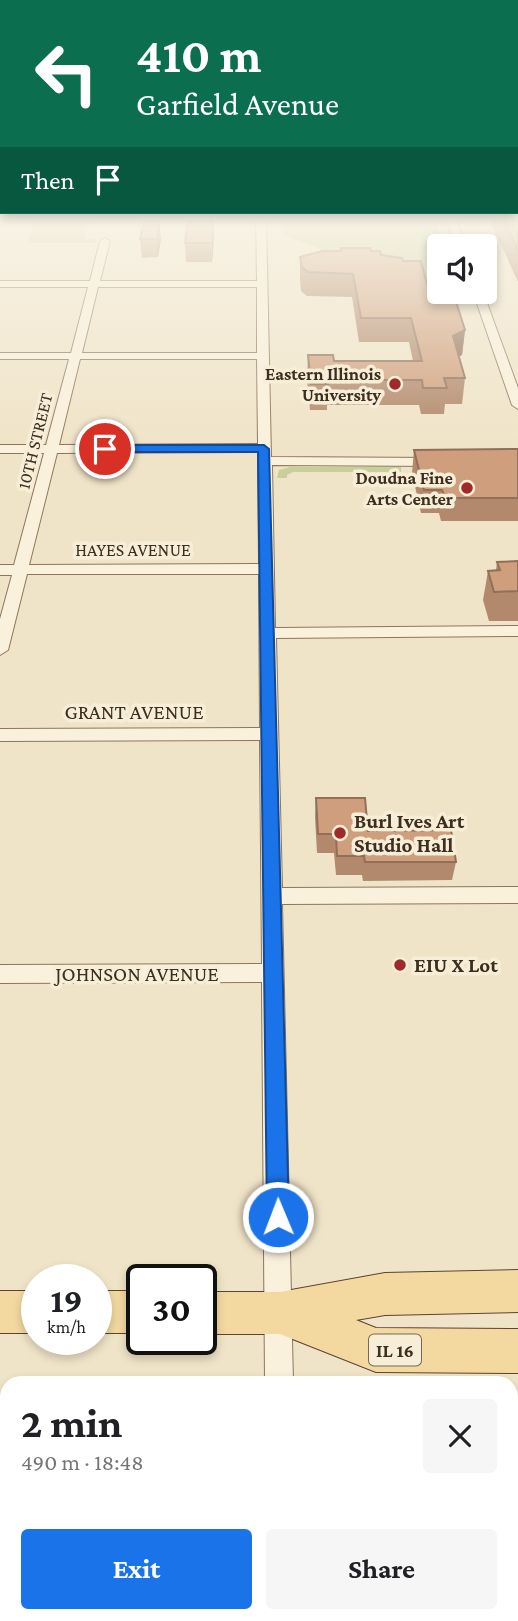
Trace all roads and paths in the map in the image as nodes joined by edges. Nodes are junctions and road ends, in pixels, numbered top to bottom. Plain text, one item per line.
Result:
1 (91, 292) edge
2 (261, 292) edge
3 (482, 304) edge
4 (0, 356) edge
5 (74, 356) junction
6 (262, 356) junction
7 (518, 405) edge
8 (0, 449) edge
9 (51, 449) junction
10 (264, 455) junction
11 (456, 462) edge
12 (266, 569) junction
13 (0, 570) edge
14 (20, 570) junction
15 (518, 631) edge
16 (267, 633) junction
17 (0, 650) edge
18 (269, 734) junction
19 (0, 735) edge
20 (518, 895) edge
21 (272, 896) junction
22 (273, 973) junction
23 (0, 974) edge
24 (518, 1292) edge
25 (0, 1312) edge
26 (21, 1312) edge
27 (217, 1312) edge
28 (280, 1313) junction
29 (518, 1352) edge
30 (279, 1376) edge

1 - 5 street, 10TH STREET
2 - 6 street
3 - 7 street
4 - 5 street
5 - 6 street
5 - 9 street, 10TH STREET
6 - 10 street
8 - 9 street
9 - 10 street
9 - 14 street, 10TH STREET
10 - 11 street
10 - 12 street
12 - 14 street, HAYES AVENUE
12 - 16 street
13 - 14 street, HAYES AVENUE
14 - 17 street, 10TH STREET
15 - 16 street
16 - 18 street
18 - 19 street, GRANT AVENUE
18 - 21 street
20 - 21 street
21 - 22 street
22 - 23 street, JOHNSON AVENUE
22 - 28 street
24 - 28 main road, IL 16
25 - 26 main road
27 - 28 main road, IL 16
28 - 29 main road, IL 16
28 - 30 street

